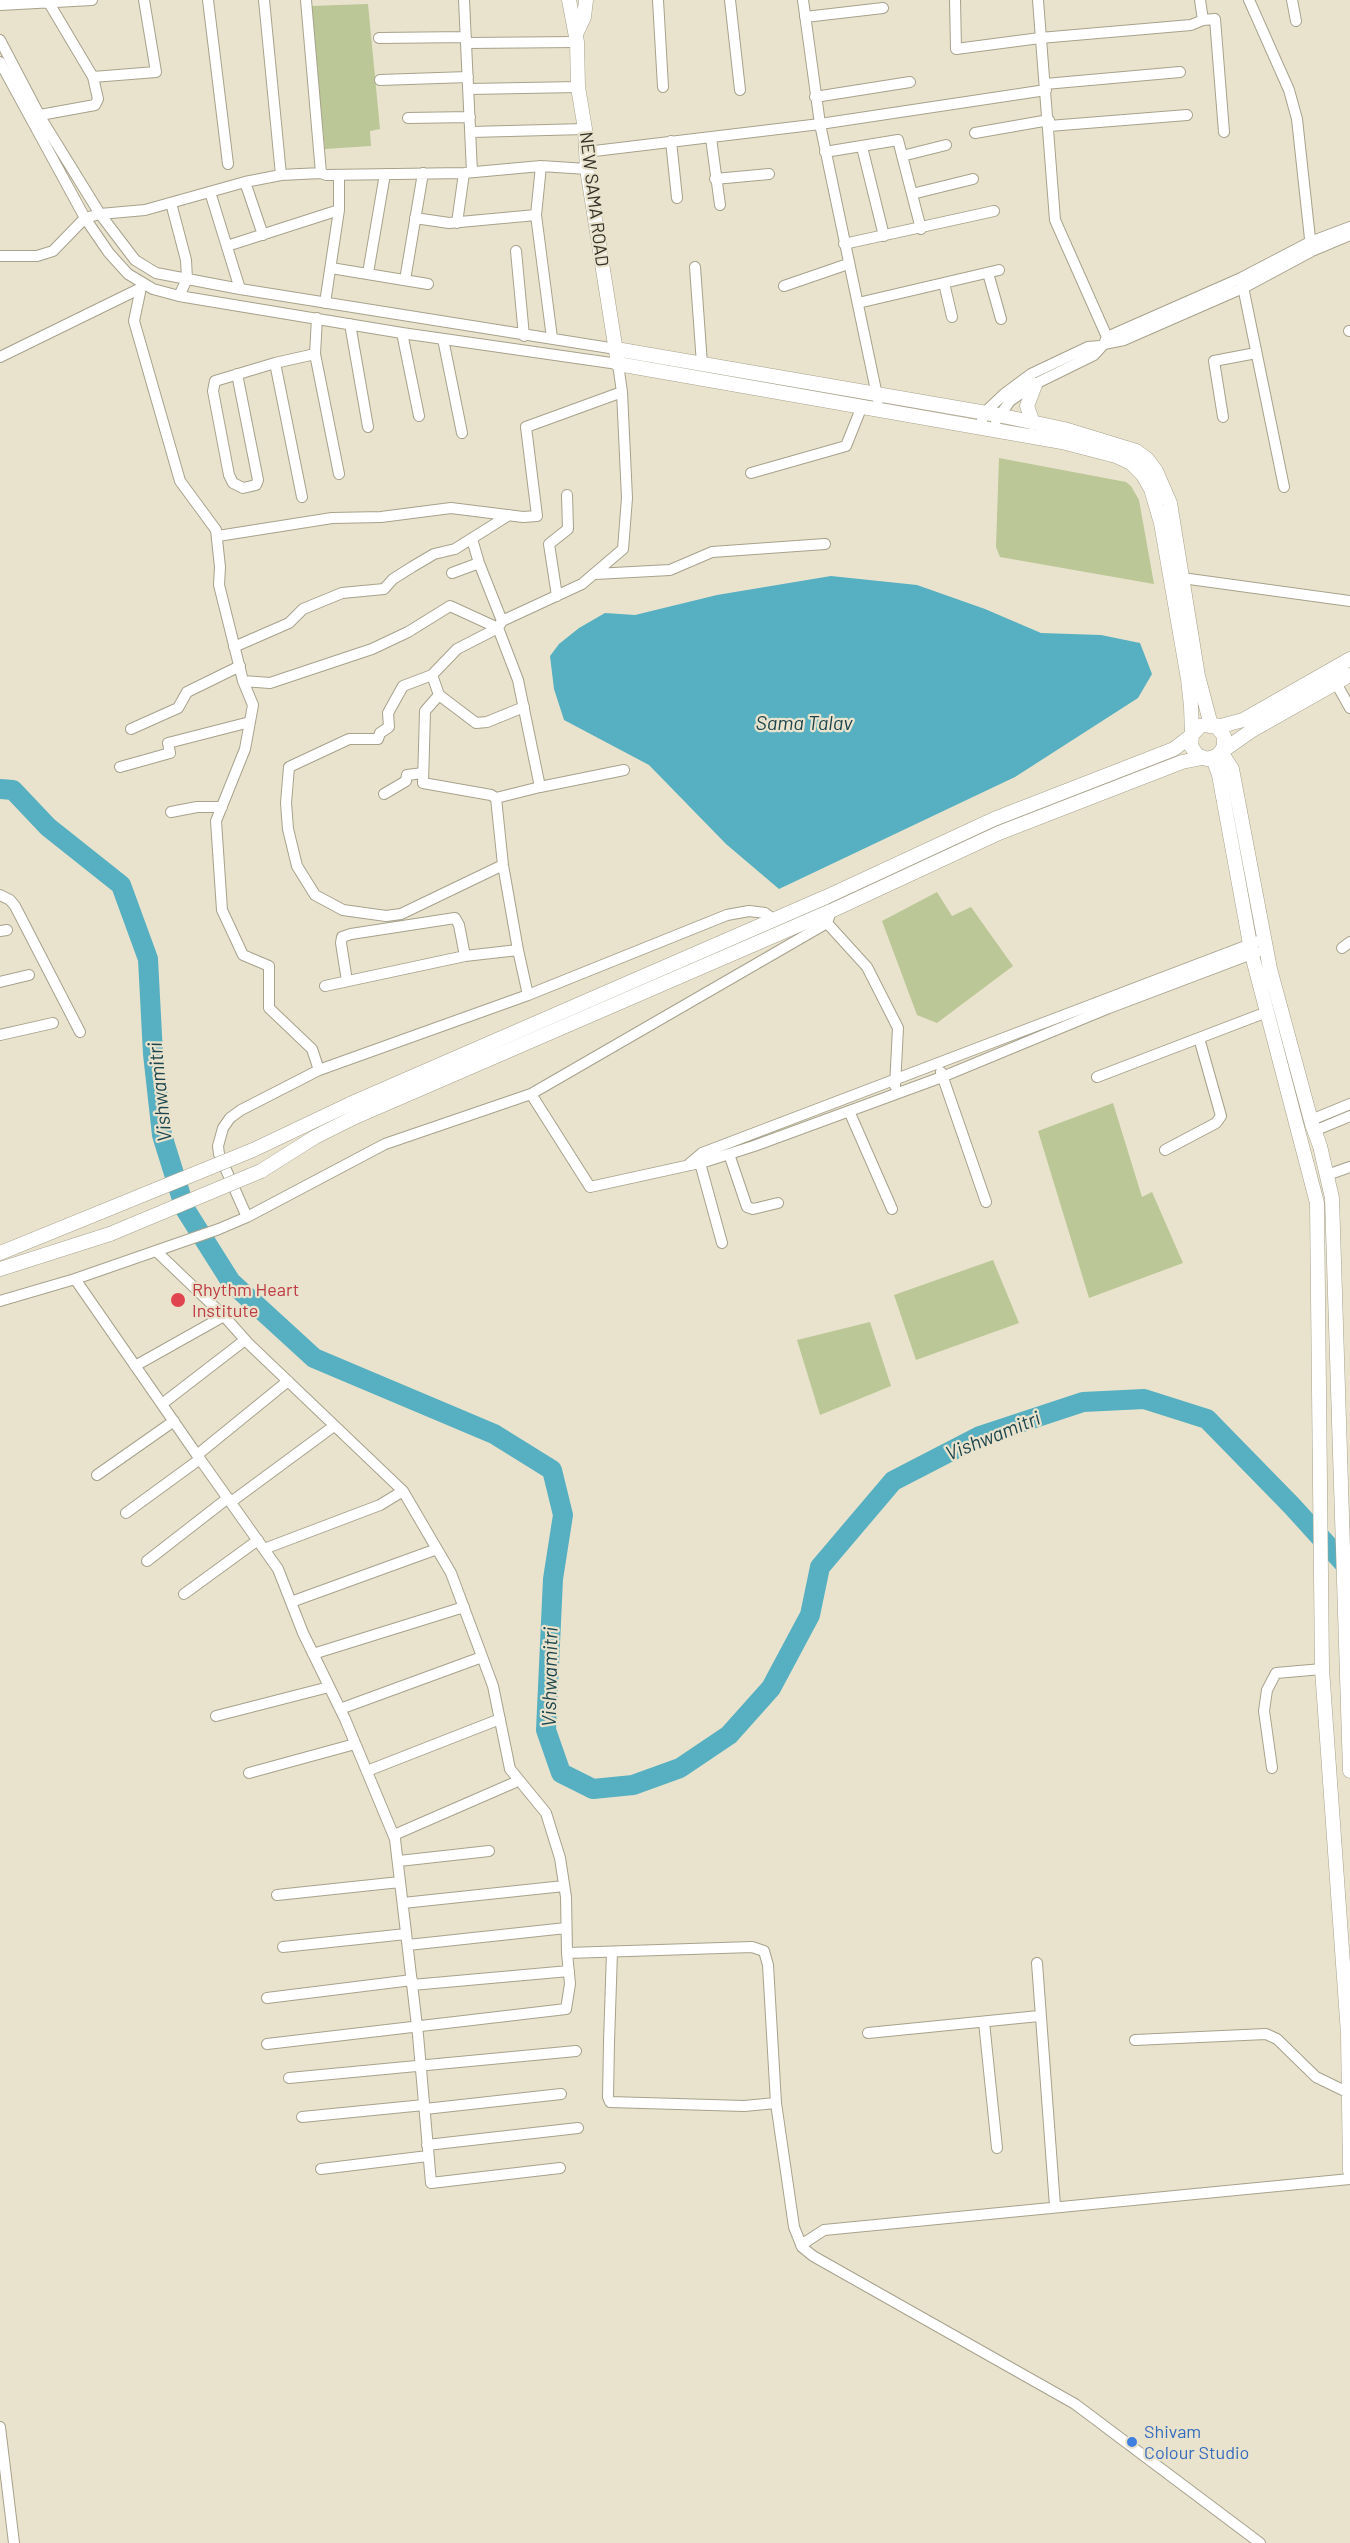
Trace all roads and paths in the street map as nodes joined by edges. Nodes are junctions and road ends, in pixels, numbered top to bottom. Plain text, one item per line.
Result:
1 (92, 0) edge
2 (144, 0) edge
3 (208, 0) edge
4 (264, 0) edge
5 (306, 0) edge
6 (464, 0) edge
7 (569, 0) edge
8 (586, 0) edge
9 (658, 0) edge
10 (730, 0) edge
11 (803, 0) edge
12 (955, 0) edge
13 (1038, 0) edge
14 (1200, 0) edge
15 (1249, 0) edge
16 (1292, 0) edge
17 (49, 3) junction
18 (0, 5) edge
19 (883, 8) dead end
20 (805, 17) junction
21 (1203, 20) junction
22 (1296, 21) dead end
23 (379, 38) dead end
24 (577, 38) junction
25 (1040, 39) junction
26 (0, 40) edge
27 (466, 40) junction
28 (0, 62) edge
29 (1180, 72) dead end
30 (93, 77) junction
31 (468, 77) junction
32 (380, 80) dead end
33 (910, 82) dead end
34 (578, 87) junction
35 (663, 87) dead end
36 (1045, 87) junction
37 (469, 89) junction
38 (740, 90) dead end
39 (815, 97) junction
40 (40, 115) junction
41 (1187, 115) dead end
42 (470, 117) junction
43 (408, 118) dead end
44 (1049, 123) junction
45 (819, 124) junction
46 (585, 129) junction
47 (471, 132) junction
48 (1224, 132) dead end
49 (975, 133) dead end
50 (711, 138) junction
51 (671, 141) junction
52 (946, 145) dead end
53 (862, 147) junction
54 (586, 152) junction
55 (825, 152) junction
56 (902, 156) junction
57 (228, 164) dead end
58 (541, 165) junction
59 (587, 169) junction
60 (321, 172) junction
61 (423, 173) junction
62 (468, 173) junction
63 (385, 174) junction
64 (769, 174) dead end
65 (281, 175) junction
66 (339, 175) junction
67 (715, 179) junction
68 (973, 179) dead end
69 (245, 182) junction
70 (210, 192) junction
71 (912, 194) junction
72 (677, 198) dead end
73 (171, 203) junction
74 (720, 205) dead end
75 (339, 210) junction
76 (994, 211) dead end
77 (100, 214) junction
78 (536, 214) junction
79 (415, 218) junction
80 (86, 219) junction
81 (457, 223) junction
82 (1350, 227) edge
83 (921, 229) junction
84 (263, 235) junction
85 (884, 236) junction
86 (1350, 236) edge
87 (844, 244) junction
88 (227, 246) junction
89 (1311, 247) junction
90 (516, 251) dead end
91 (0, 256) edge
92 (848, 264) junction
93 (695, 267) dead end
94 (331, 268) junction
95 (368, 273) junction
96 (187, 279) junction
97 (405, 280) junction
98 (944, 283) junction
99 (1242, 283) junction
100 (428, 284) dead end
101 (142, 285) junction
102 (784, 286) dead end
103 (240, 290) junction
104 (179, 296) junction
105 (325, 303) junction
106 (858, 303) junction
107 (952, 317) dead end
108 (317, 318) junction
109 (422, 318) junction
110 (1001, 319) dead end
111 (350, 324) junction
112 (402, 333) junction
113 (420, 335) junction
114 (524, 336) junction
115 (552, 338) junction
116 (443, 339) junction
117 (1104, 343) junction
118 (616, 349) junction
119 (1256, 353) junction
120 (315, 354) junction
121 (0, 357) edge
122 (275, 363) junction
123 (618, 364) junction
124 (702, 364) junction
125 (237, 374) junction
126 (1035, 384) junction
127 (622, 392) junction
128 (877, 394) junction
129 (862, 406) junction
130 (880, 409) junction
131 (991, 414) junction
132 (419, 416) dead end
133 (1223, 417) dead end
134 (1033, 423) junction
135 (369, 427) dead end
136 (987, 429) junction
137 (462, 433) dead end
138 (751, 473) dead end
139 (339, 474) dead end
140 (1284, 487) dead end
141 (567, 495) dead end
142 (302, 497) dead end
143 (509, 515) junction
144 (218, 536) junction
145 (472, 539) junction
146 (825, 544) dead end
147 (478, 563) junction
148 (452, 573) dead end
149 (595, 574) junction
150 (1182, 578) junction
151 (557, 596) junction
152 (1350, 601) edge
153 (500, 625) junction
154 (234, 647) junction
155 (1350, 659) edge
156 (240, 666) junction
157 (432, 675) junction
158 (1350, 675) edge
159 (243, 681) junction
160 (1336, 683) junction
161 (439, 695) junction
162 (524, 707) junction
163 (1350, 708) edge
164 (250, 722) junction
165 (1211, 725) junction
166 (131, 729) dead end
167 (1192, 735) junction
168 (1212, 756) junction
169 (120, 767) dead end
170 (624, 770) dead end
171 (423, 773) junction
172 (540, 787) junction
173 (1067, 791) junction
174 (384, 794) dead end
175 (496, 798) junction
176 (1073, 804) junction
177 (222, 807) junction
178 (171, 812) dead end
179 (1012, 812) junction
180 (1017, 826) junction
181 (504, 865) junction
182 (0, 896) edge
183 (829, 917) junction
184 (773, 920) junction
185 (1265, 944) junction
186 (518, 950) junction
187 (1251, 950) junction
188 (465, 957) junction
189 (29, 975) dead end
190 (347, 981) junction
191 (0, 982) edge
192 (325, 986) dead end
193 (528, 995) junction
194 (1267, 1012) junction
195 (53, 1023) dead end
196 (1045, 1028) junction
197 (80, 1032) dead end
198 (0, 1035) edge
199 (1199, 1038) junction
200 (938, 1063) junction
201 (319, 1070) junction
202 (942, 1077) junction
203 (1097, 1077) dead end
204 (894, 1080) junction
205 (531, 1094) junction
206 (895, 1094) junction
207 (1350, 1104) edge
208 (849, 1111) junction
209 (1350, 1116) edge
210 (1296, 1122) junction
211 (1312, 1123) junction
212 (1165, 1150) dead end
213 (729, 1154) junction
214 (695, 1164) junction
215 (1350, 1167) edge
216 (1327, 1174) junction
217 (986, 1202) dead end
218 (778, 1203) dead end
219 (892, 1209) dead end
220 (247, 1217) junction
221 (723, 1243) dead end
222 (159, 1250) junction
223 (0, 1253) edge
224 (0, 1269) edge
225 (75, 1279) junction
226 (0, 1301) edge
227 (224, 1316) junction
228 (245, 1340) junction
229 (135, 1366) junction
230 (288, 1381) junction
231 (1319, 1398) junction
232 (1338, 1399) junction
233 (162, 1404) junction
234 (174, 1421) junction
235 (334, 1426) junction
236 (199, 1457) junction
237 (98, 1475) dead end
238 (403, 1491) junction
239 (229, 1500) junction
240 (126, 1513) dead end
241 (261, 1545) junction
242 (437, 1549) junction
243 (147, 1561) dead end
244 (184, 1594) dead end
245 (291, 1602) junction
246 (464, 1607) junction
247 (313, 1654) junction
248 (482, 1657) junction
249 (1322, 1669) junction
250 (329, 1687) junction
251 (340, 1709) junction
252 (216, 1716) dead end
253 (500, 1719) junction
254 (355, 1744) junction
255 (1272, 1768) dead end
256 (367, 1771) junction
257 (1350, 1771) edge
258 (249, 1773) dead end
259 (518, 1781) junction
260 (394, 1835) junction
261 (489, 1851) dead end
262 (399, 1861) junction
263 (400, 1882) junction
264 (564, 1886) junction
265 (277, 1895) dead end
266 (403, 1903) junction
267 (566, 1928) junction
268 (406, 1934) junction
269 (408, 1945) junction
270 (282, 1947) dead end
271 (612, 1952) junction
272 (567, 1953) junction
273 (1037, 1963) dead end
274 (569, 1971) junction
275 (412, 1983) junction
276 (267, 1998) dead end
277 (1040, 2016) junction
278 (984, 2022) junction
279 (417, 2027) junction
280 (868, 2033) dead end
281 (1135, 2040) dead end
282 (267, 2044) dead end
283 (576, 2051) dead end
284 (420, 2066) junction
285 (289, 2078) dead end
286 (1349, 2093) edge
287 (561, 2094) dead end
288 (776, 2103) junction
289 (424, 2107) junction
290 (302, 2117) dead end
291 (578, 2128) dead end
292 (997, 2148) dead end
293 (428, 2150) junction
294 (560, 2168) dead end
295 (321, 2169) dead end
296 (1350, 2170) edge
297 (1350, 2179) edge
298 (1055, 2206) junction
299 (801, 2245) junction
300 (0, 2427) edge
301 (14, 2543) edge
302 (1260, 2543) edge

1 - 17 street
2 - 30 street
3 - 57 street
4 - 65 street
5 - 60 street
6 - 27 street
7 - 24 main road, NEW SAMA ROAD
8 - 24 main road, NEW SAMA ROAD
9 - 35 street
10 - 38 street
11 - 20 street
12 - 25 street
13 - 25 street
14 - 21 street
15 - 89 street
16 - 22 street
17 - 18 street
17 - 30 street
19 - 20 street
20 - 39 street
21 - 25 street
21 - 48 street
23 - 27 street
24 - 27 street
24 - 34 main road, NEW SAMA ROAD
25 - 36 street
26 - 40 street
27 - 31 street
28 - 80 street
29 - 36 street
30 - 40 street
31 - 32 street
31 - 37 street
33 - 39 street
34 - 37 street
34 - 46 main road, NEW SAMA ROAD
36 - 44 street
36 - 45 street
37 - 42 street
39 - 45 street
40 - 77 street
41 - 44 street
42 - 43 street
42 - 47 street
44 - 49 street
44 - 117 street
45 - 50 street
45 - 55 street
46 - 47 street
46 - 54 main road, NEW SAMA ROAD
47 - 62 street
50 - 51 street
50 - 67 street
51 - 54 street
51 - 72 street
52 - 56 street
53 - 55 street
53 - 56 street
53 - 85 street
54 - 59 main road, NEW SAMA ROAD
55 - 87 street
56 - 71 street
58 - 59 street
58 - 62 street
58 - 78 street
59 - 118 main road, NEW SAMA ROAD
60 - 65 street
60 - 66 street
61 - 62 street
61 - 63 street
61 - 79 street
62 - 81 street
63 - 66 street
63 - 95 street
64 - 67 street
65 - 69 street
66 - 75 street
67 - 74 street
68 - 71 street
69 - 70 street
69 - 84 street
70 - 73 street
70 - 88 street
71 - 83 street
73 - 77 street
73 - 96 street
75 - 84 street
75 - 94 street
76 - 83 street
77 - 80 street
77 - 96 street
78 - 81 street
78 - 115 street
79 - 81 street
79 - 97 street
80 - 91 street
80 - 101 street
82 - 89 street
83 - 85 street
84 - 88 street
85 - 87 street
86 - 89 street
87 - 92 street
88 - 103 street
89 - 99 street
90 - 114 street
92 - 102 street
92 - 106 street
93 - 124 street
94 - 95 street
94 - 105 street
95 - 97 street
96 - 103 street
96 - 104 street
97 - 100 street
98 - 106 street
98 - 107 street
98 - 110 street
99 - 117 street
99 - 119 street
101 - 104 street
101 - 121 street
101 - 144 street
103 - 105 street
104 - 108 street
105 - 109 street
106 - 128 street
108 - 111 street
108 - 120 street
109 - 113 street
109 - 114 street
111 - 112 street
111 - 135 street
112 - 113 street
112 - 132 street
113 - 116 street
114 - 115 street
115 - 118 street
116 - 123 street
116 - 137 street
117 - 126 street
117 - 131 street
118 - 123 main road, NEW SAMA ROAD
118 - 124 main road
119 - 133 street
119 - 140 street
120 - 122 street
120 - 139 street
122 - 125 street
122 - 142 street
123 - 127 street
123 - 129 main road
124 - 128 main road
125 - 125 street
126 - 131 street
126 - 134 main road
127 - 143 street
127 - 149 street
128 - 130 street
128 - 131 main road
129 - 130 main road
129 - 138 street
130 - 136 main road
131 - 134 main road
131 - 136 street
134 - 150 main road
136 - 167 main road
141 - 151 street
143 - 144 street
143 - 145 street
144 - 154 street
145 - 147 street
145 - 154 street
146 - 149 street
147 - 148 street
147 - 153 street
149 - 151 street
150 - 152 street
150 - 165 main road
151 - 153 street
153 - 157 street
153 - 159 street
153 - 162 street
154 - 156 street
155 - 165 main road
156 - 159 street
156 - 166 street
157 - 161 street
157 - 181 street
158 - 160 main road
159 - 164 street
160 - 163 street
160 - 168 main road
161 - 162 street
161 - 171 street
162 - 172 street
164 - 169 street
164 - 177 street
165 - 167 main road
165 - 168 main road
167 - 168 main road
167 - 173 main road
168 - 176 main road
168 - 185 main road
168 - 187 main road
170 - 172 street
171 - 174 street
171 - 175 street
172 - 175 street
173 - 176 main road
173 - 179 main road
175 - 181 street
176 - 180 main road
177 - 178 street
177 - 201 street
179 - 180 main road
179 - 184 main road
180 - 183 main road
181 - 186 street
182 - 197 street
183 - 204 street
183 - 205 street
183 - 224 main road, bridge
184 - 193 street
184 - 223 main road, bridge
185 - 187 street
185 - 211 main road
186 - 188 street
186 - 193 street
187 - 194 main road
187 - 196 street
188 - 190 street
188 - 190 street
189 - 191 street
190 - 192 street
193 - 201 street
194 - 199 street
194 - 210 main road
195 - 198 street
196 - 200 street
196 - 202 street
199 - 203 street
199 - 212 street
200 - 202 street
200 - 204 street
201 - 220 street
202 - 206 street
202 - 217 street
204 - 206 street
204 - 214 street
205 - 214 street
205 - 220 street
206 - 208 street
207 - 211 street
208 - 213 street
208 - 219 street
209 - 211 street
210 - 211 main road
210 - 231 main road
211 - 216 main road
213 - 214 street
213 - 218 street
214 - 221 street
215 - 216 street
216 - 232 main road
220 - 222 street
222 - 225 street
222 - 227 street
225 - 226 street
225 - 229 street
227 - 228 street
227 - 229 street
228 - 230 street
228 - 233 street
229 - 233 street
230 - 235 street
230 - 236 street
231 - 232 main road
231 - 249 main road
232 - 257 main road
233 - 234 street
234 - 236 street
234 - 237 street
235 - 238 street
235 - 239 street
236 - 239 street
236 - 240 street
238 - 241 street
238 - 242 street
239 - 241 street
239 - 243 street
241 - 244 street
241 - 245 street
242 - 245 street
242 - 246 street
245 - 247 street
246 - 247 street
246 - 248 street
247 - 250 street
248 - 251 street
248 - 253 street
249 - 255 street
249 - 286 main road
250 - 251 street
250 - 252 street
251 - 254 street
253 - 256 street
253 - 259 street
254 - 256 street
254 - 258 street
256 - 260 street
259 - 260 street
259 - 264 street
260 - 262 street
261 - 262 street
262 - 263 street
263 - 265 street
263 - 266 street
264 - 266 street
264 - 267 street
266 - 268 street
267 - 269 street
267 - 272 street
268 - 269 street
268 - 270 street
269 - 275 street
271 - 272 street
271 - 288 street
271 - 288 street
272 - 274 street
273 - 277 street
274 - 275 street
274 - 279 street
275 - 276 street
275 - 279 street
277 - 278 street
277 - 298 street
278 - 280 street
278 - 292 street
279 - 282 street
279 - 284 street
281 - 286 street
283 - 284 street
284 - 285 street
284 - 289 street
286 - 296 main road
287 - 289 street
288 - 299 street
289 - 290 street
289 - 293 street
291 - 293 street
293 - 294 street
293 - 295 street
297 - 298 street
298 - 299 street
299 - 302 street
300 - 301 street

